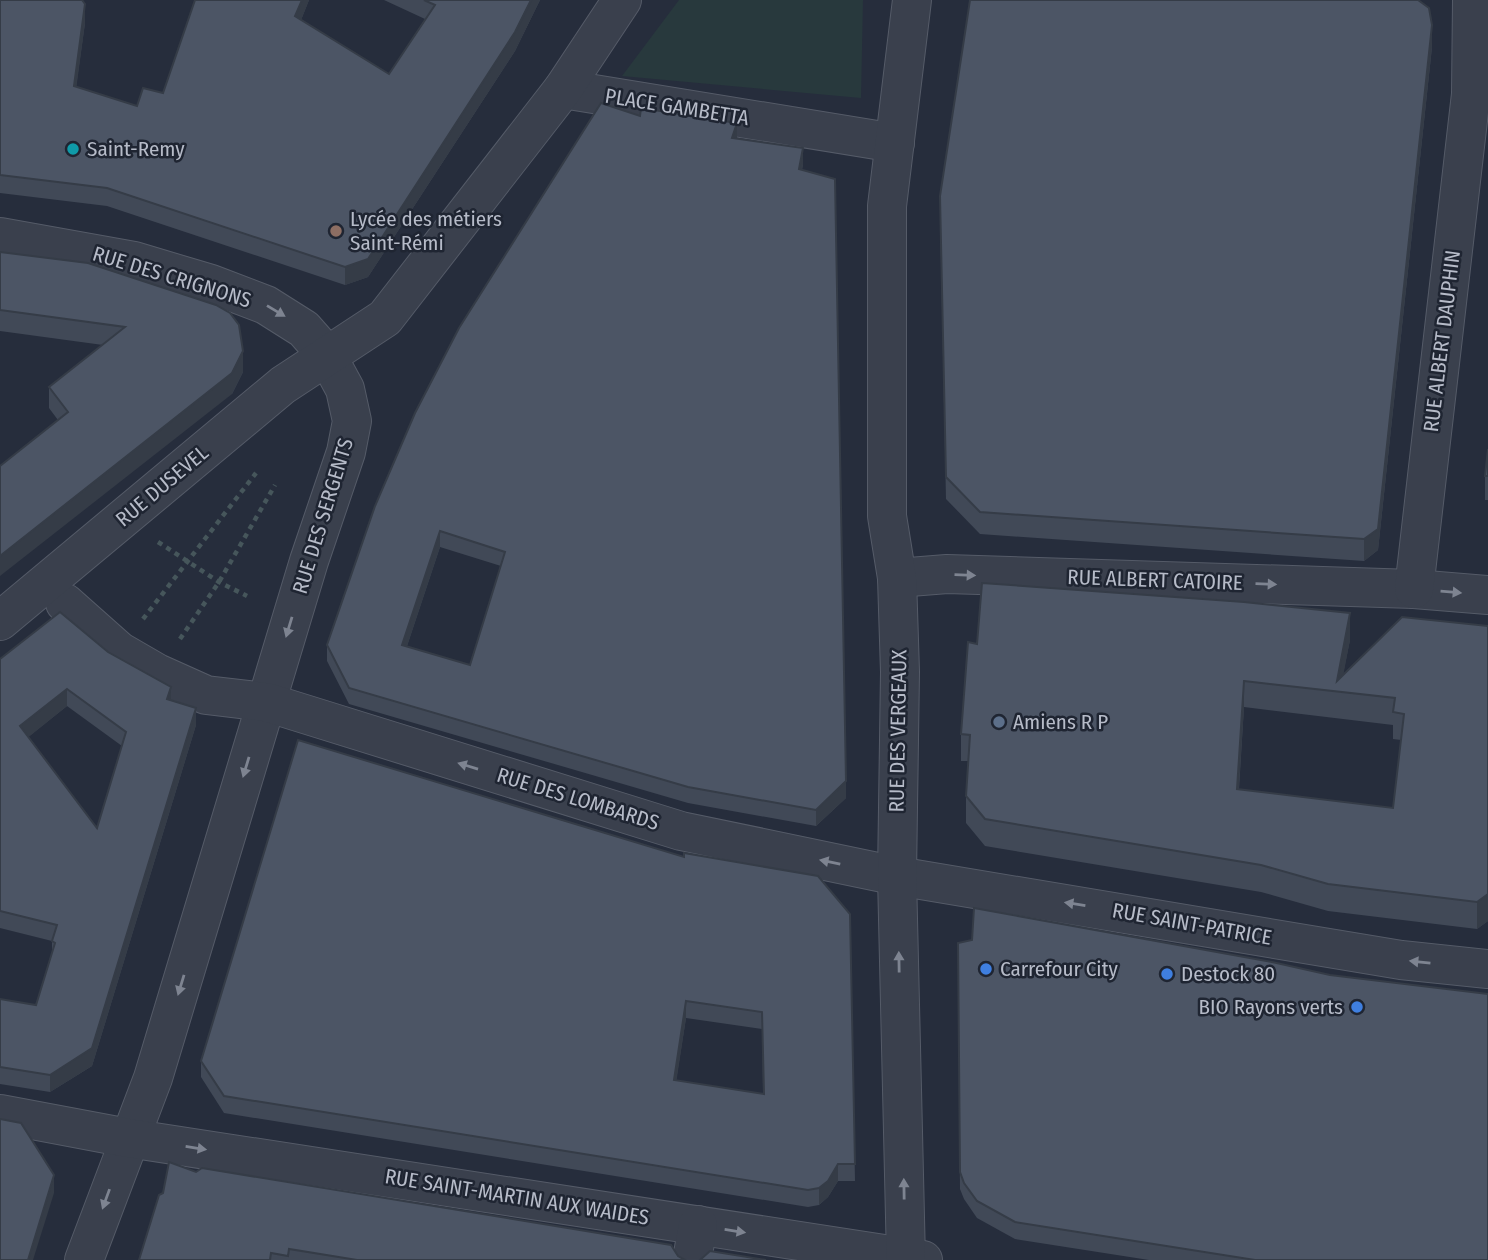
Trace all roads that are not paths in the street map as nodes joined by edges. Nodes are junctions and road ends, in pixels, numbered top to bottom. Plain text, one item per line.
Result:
1 (622, 0) edge
2 (912, 0) edge
3 (1472, 0) edge
4 (563, 89) junction
5 (895, 143) junction
6 (0, 237) edge
7 (326, 354) junction
8 (897, 578) junction
9 (1414, 589) junction
10 (1488, 595) edge
11 (65, 603) dead end
12 (0, 621) edge
13 (266, 702) junction
14 (897, 876) junction
15 (1488, 969) edge
16 (0, 1114) edge
17 (128, 1138) junction
18 (695, 1243) edge
19 (911, 1259) edge
20 (84, 1260) edge

1 - 4 street
2 - 5 street
3 - 9 street, RUE ALBERT DAUPHIN
4 - 5 street, PLACE GAMBETTA
4 - 7 street
5 - 8 street, RUE DES VERGEAUX
6 -> 7 street, RUE DES CRIGNONS
7 - 12 street, RUE DUSEVEL
7 -> 13 street, RUE DES SERGENTS
8 -> 9 street, RUE ALBERT CATOIRE
8 - 14 street, RUE DES VERGEAUX
9 -> 10 street, RUE ALBERT CATOIRE
11 - 13 street
14 -> 13 street, RUE DES LOMBARDS
13 -> 17 street, RUE DES SERGENTS
15 -> 14 street, RUE SAINT-PATRICE
19 -> 14 street, RUE DES VERGEAUX
16 - 17 street, RUE SAINT-MARTIN AUX WAIDES
17 -> 18 street, RUE SAINT-MARTIN AUX WAIDES
17 -> 20 street, RUE DES SERGENTS
18 -> 19 street, RUE SAINT-MARTIN AUX WAIDES

